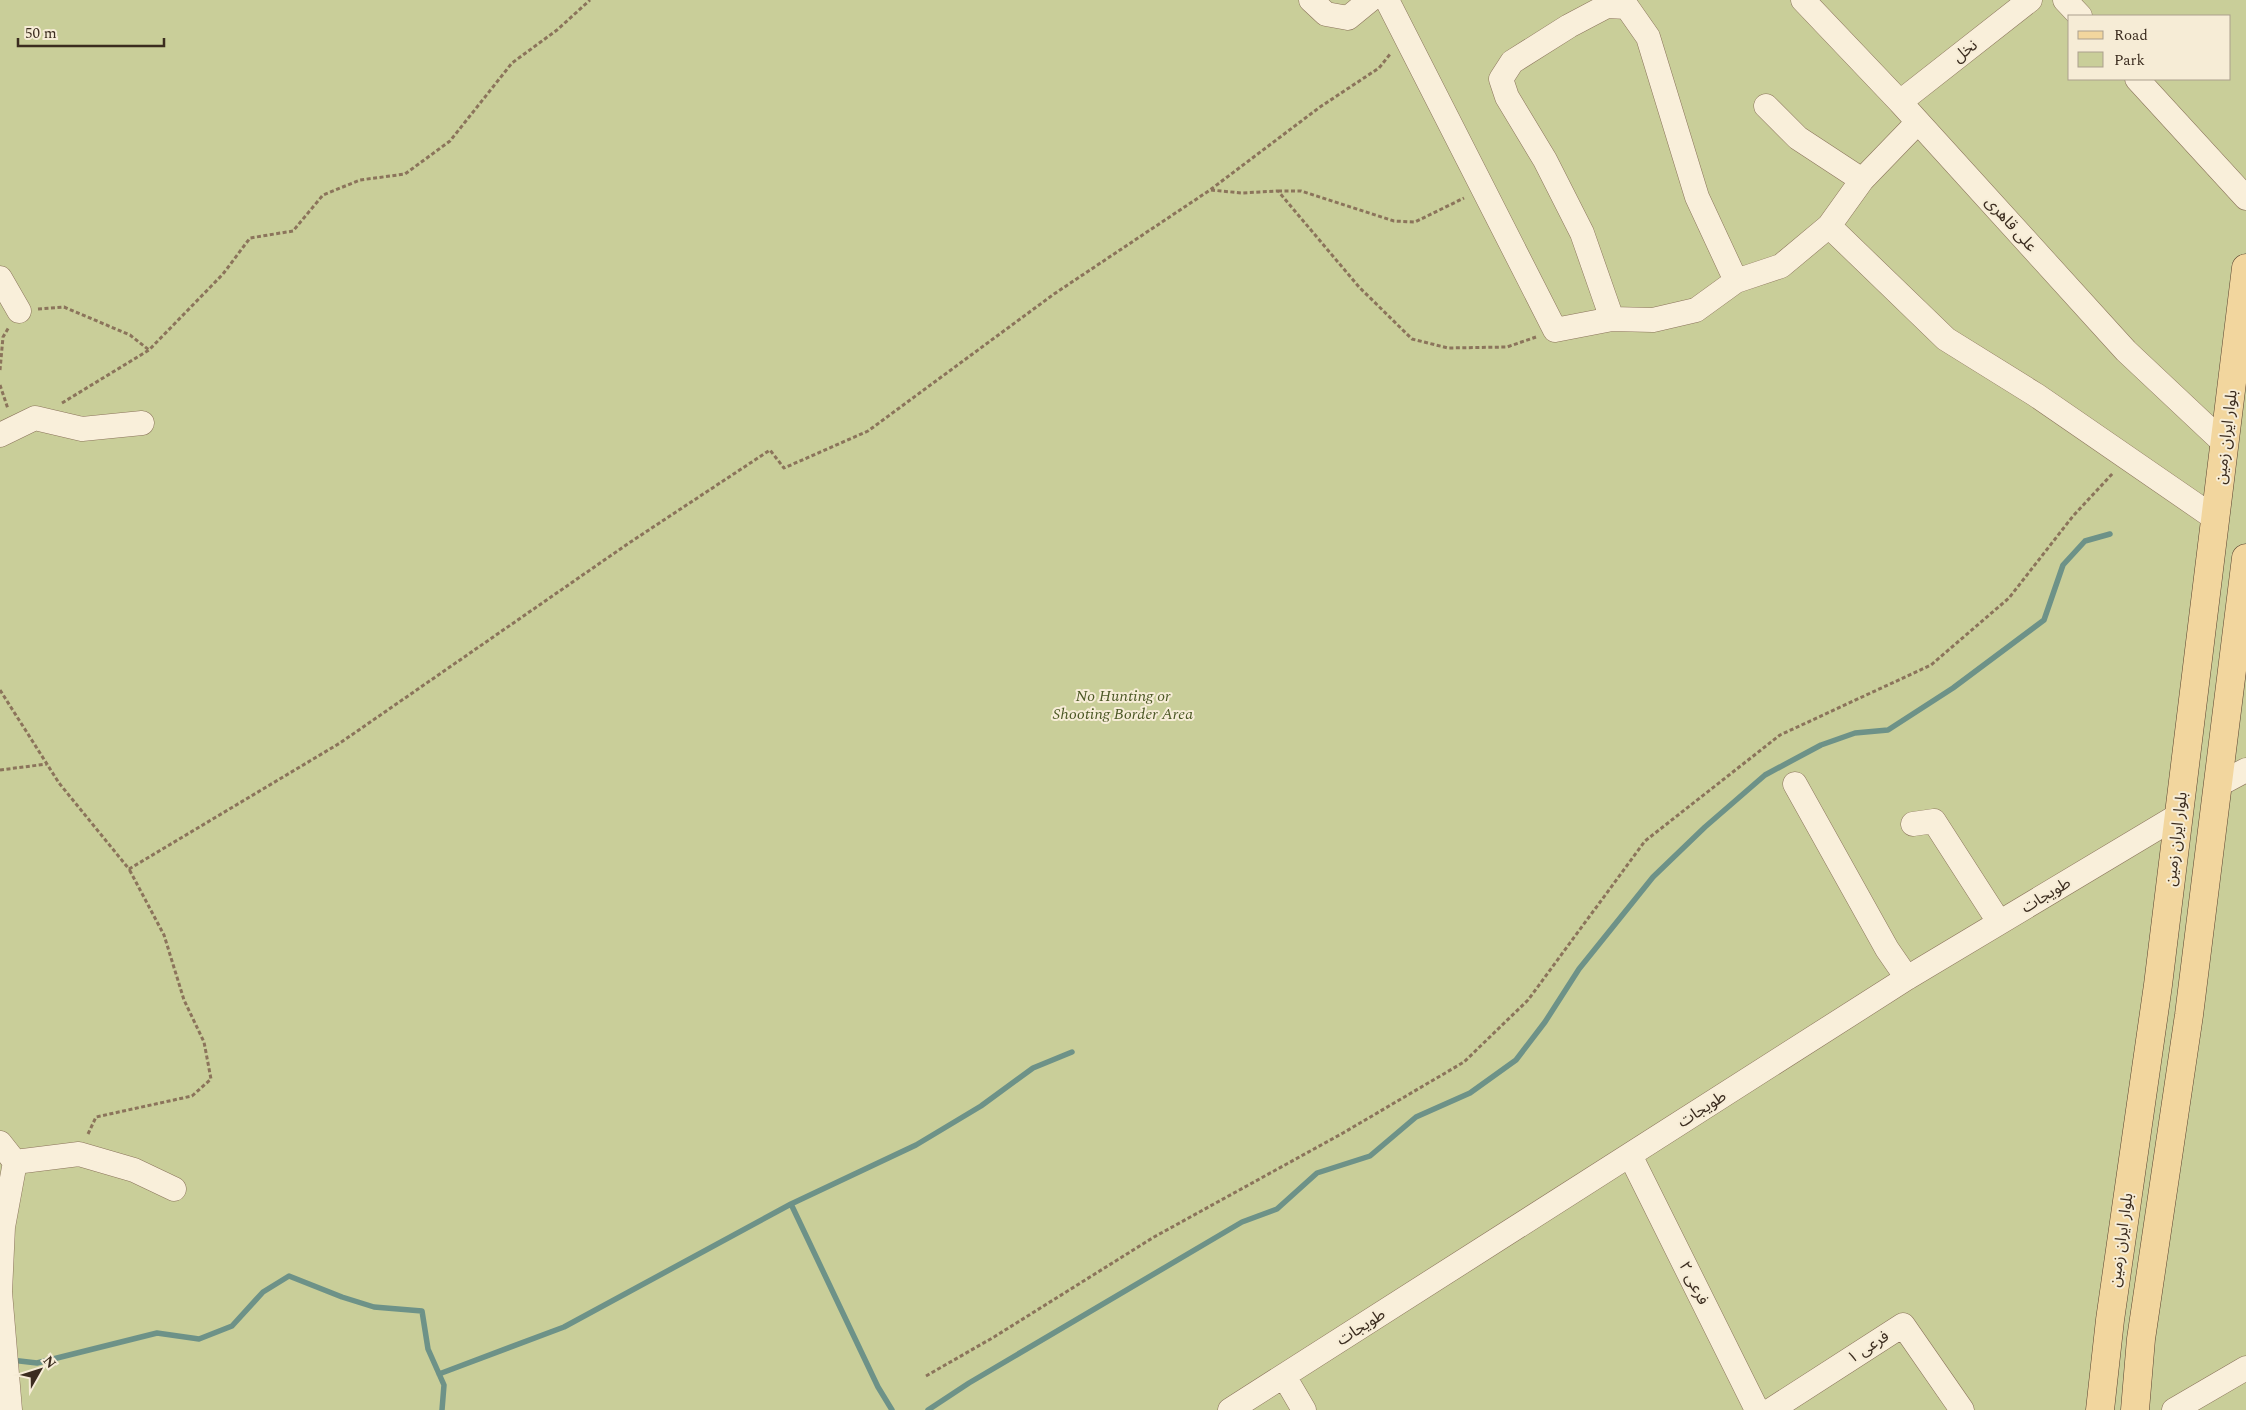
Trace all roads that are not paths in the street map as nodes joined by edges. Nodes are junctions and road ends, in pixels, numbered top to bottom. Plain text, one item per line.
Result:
1 (1311, 0) edge
2 (1370, 0) edge
3 (1802, 0) edge
4 (2030, 0) edge
5 (2065, 0) edge
6 (1391, 9) edge
7 (2079, 15) edge
8 (2138, 80) edge
9 (1900, 102) junction
10 (1766, 106) dead end
11 (1918, 122) junction
12 (1862, 180) junction
13 (2246, 198) edge
14 (1829, 226) junction
15 (2246, 268) edge
16 (0, 278) edge
17 (1736, 281) junction
18 (19, 311) road end
19 (1612, 319) junction
20 (142, 423) dead end
21 (0, 435) edge
22 (2225, 444) junction
23 (2216, 519) junction
24 (2246, 558) edge
25 (2246, 770) edge
26 (1795, 784) dead end
27 (2218, 785) junction
28 (2179, 815) junction
29 (1913, 824) dead end
30 (2000, 922) junction
31 (1906, 978) junction
32 (0, 1143) edge
33 (1630, 1155) junction
34 (15, 1162) junction
35 (174, 1189) dead end
36 (2246, 1368) edge
37 (1284, 1376) junction
38 (10, 1410) edge
39 (1230, 1410) edge
40 (1304, 1410) edge
41 (1757, 1410) edge
42 (1771, 1410) edge
43 (1962, 1410) edge
44 (2100, 1410) edge
45 (2135, 1410) edge
46 (2174, 1410) edge

1 - 2 street
3 - 9 street, علی قاهری
4 - 9 street, نخل
5 - 7 street
6 - 19 street
8 - 13 street
9 - 11 street, علی قاهری
10 - 12 street
11 - 12 street
11 - 22 street, علی قاهری
12 - 14 street
14 - 17 street
14 - 23 street
15 - 22 main road, بلوار ایران زمین
16 - 18 street
17 - 19 street
17 - 19 street
20 - 21 street
22 - 23 main road, بلوار ایران زمین
23 - 28 main road, بلوار ایران زمین
24 - 27 main road
25 - 27 street
26 - 31 street
27 - 45 main road
28 - 30 street, طویجات
28 - 44 main road, بلوار ایران زمین
29 - 30 street
30 - 31 street, طویجات
31 - 33 street, طویجات
32 - 34 street
33 - 37 street, طویجات
33 - 41 street, فرعی ۲
34 - 35 street
34 - 38 street
36 - 46 street
37 - 39 street, طویجات
37 - 40 street
42 - 43 street, فرعی ۱

